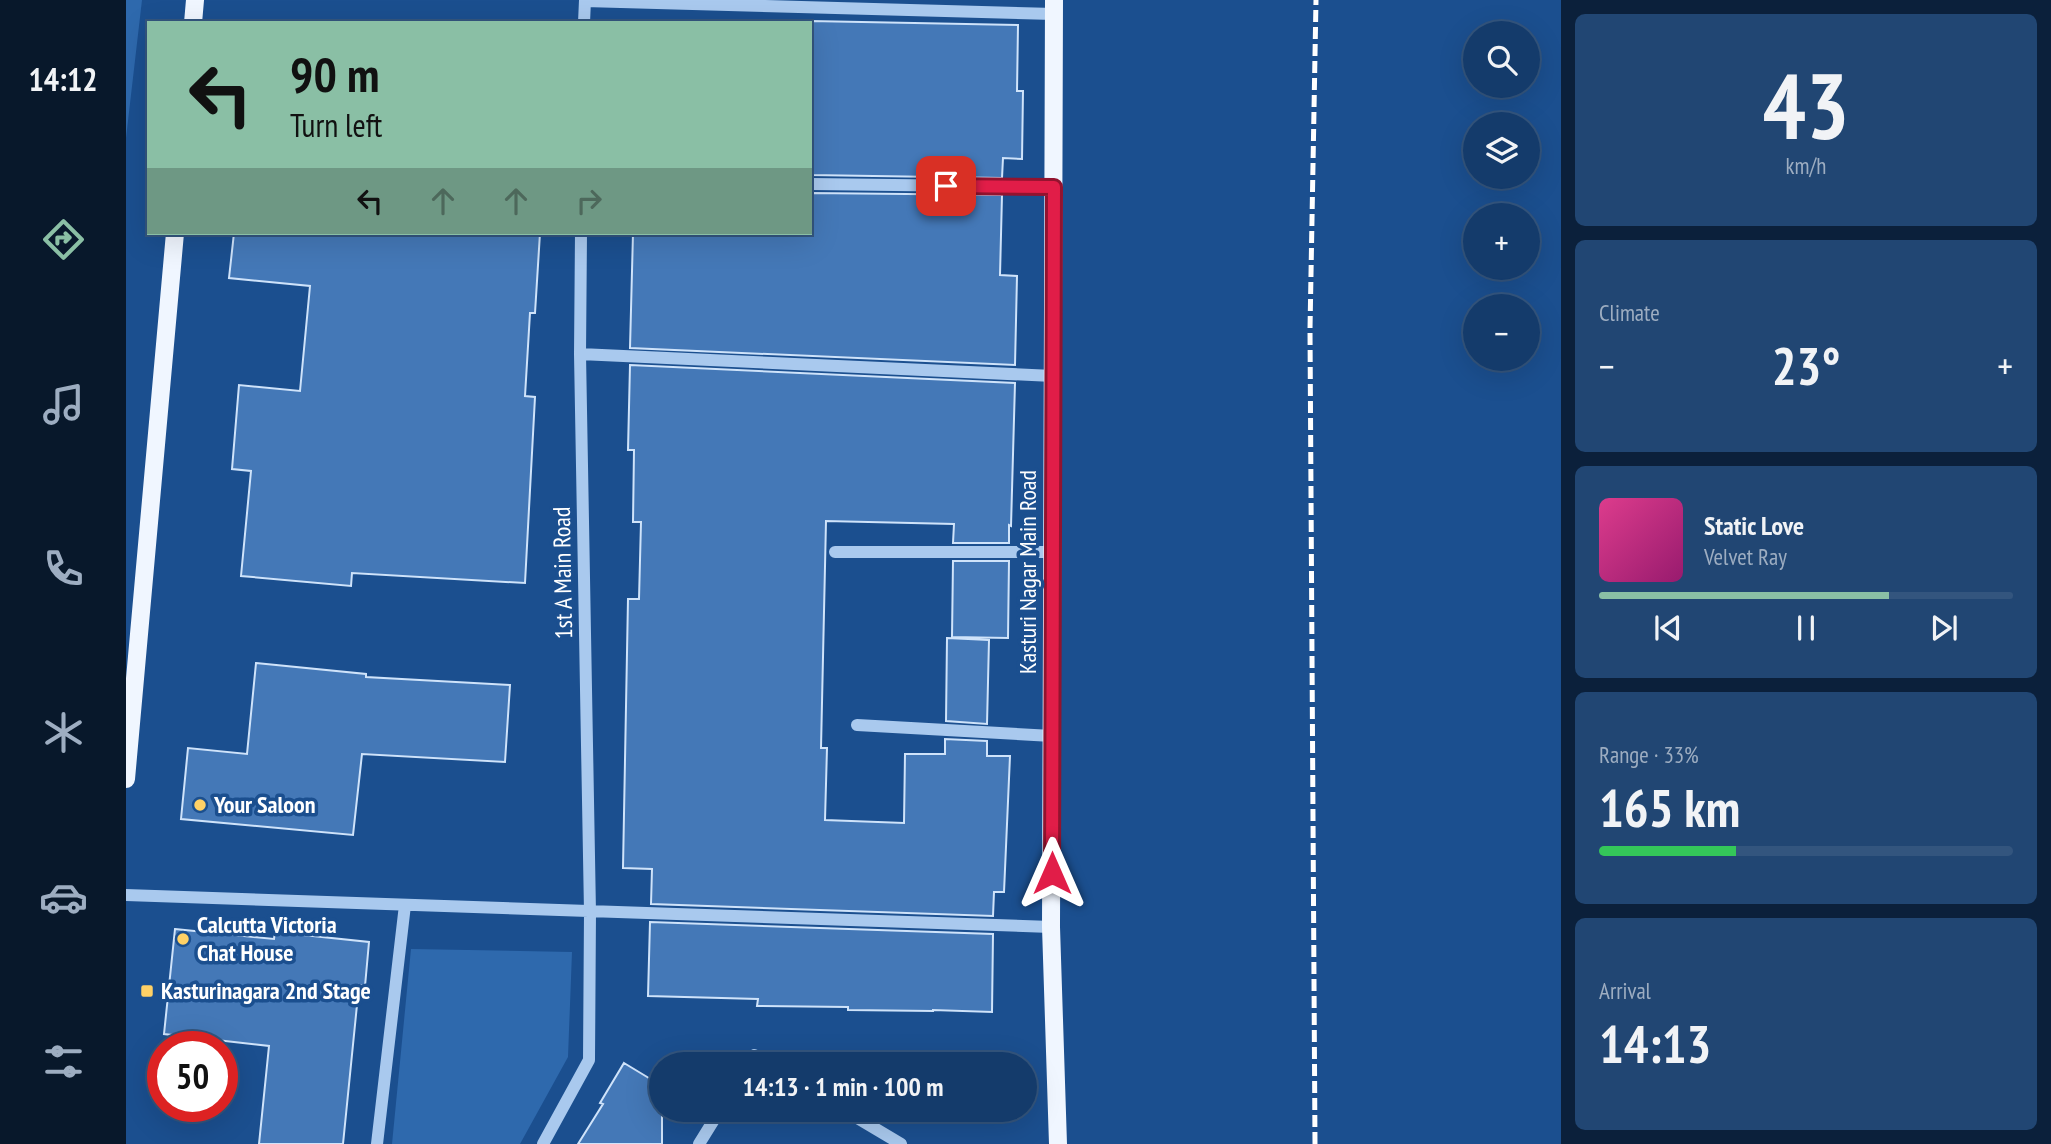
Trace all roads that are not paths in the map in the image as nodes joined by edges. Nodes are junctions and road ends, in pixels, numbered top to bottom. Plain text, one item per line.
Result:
1 (195, 0) edge
2 (585, 0) edge
3 (1054, 7) edge
4 (193, 21) edge
5 (584, 21) edge
6 (812, 184) edge
7 (1054, 187) junction
8 (175, 235) edge
9 (581, 235) edge
10 (580, 354) junction
11 (1053, 376) junction
12 (835, 552) dead end
13 (1053, 552) junction
14 (131, 673) edge
15 (857, 725) dead end
16 (1052, 736) junction
17 (126, 779) edge
18 (126, 895) edge
19 (405, 905) junction
20 (590, 912) junction
21 (1051, 927) junction
22 (713, 1122) edge
23 (864, 1122) edge
24 (377, 1144) edge
25 (543, 1144) edge
26 (699, 1144) edge
27 (901, 1144) edge
28 (1058, 1144) edge

1 - 4 main road
2 - 3 street
2 - 5 street
3 - 7 main road, Kasturi Nagar Main Road
6 - 7 street
7 - 11 main road, Kasturi Nagar Main Road
8 - 14 main road
9 - 10 street, 1st A Main Road
10 - 11 street
10 - 20 street, 1st A Main Road
11 - 13 main road, Kasturi Nagar Main Road
12 - 13 street
13 - 16 main road, Kasturi Nagar Main Road
14 - 17 main road
15 - 16 street
16 - 21 main road, Kasturi Nagar Main Road
18 - 19 street
19 - 20 street
19 - 24 street
20 - 21 street
20 - 25 street, 1st A Main Road
21 - 28 main road, Kasturi Nagar Main Road
22 - 26 street
23 - 27 street

